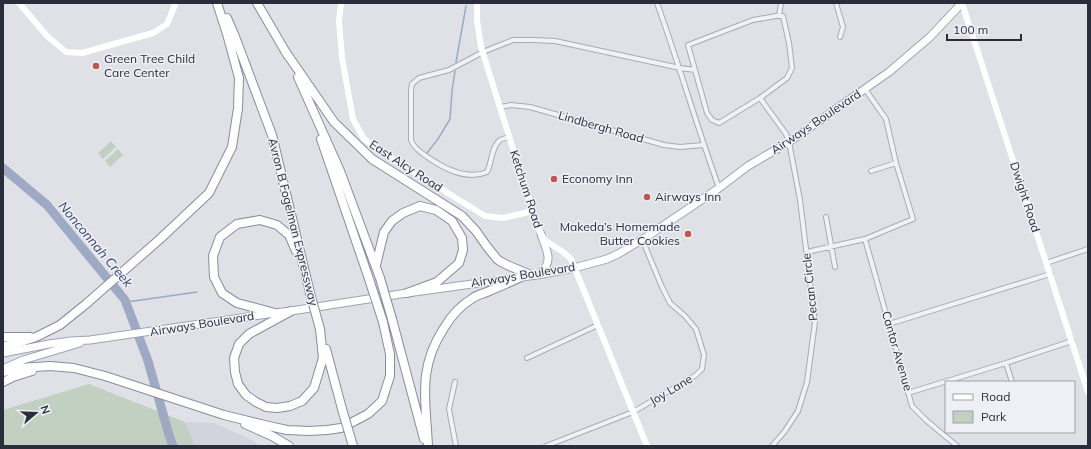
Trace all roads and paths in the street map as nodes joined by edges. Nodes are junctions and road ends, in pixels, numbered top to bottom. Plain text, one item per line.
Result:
1 (19, 3) edge
2 (174, 3) edge
3 (218, 3) edge
4 (257, 3) edge
5 (341, 3) edge
6 (477, 3) edge
7 (657, 3) edge
8 (781, 3) edge
9 (836, 3) edge
10 (962, 3) edge
11 (780, 16) junction
12 (840, 37) dead end
13 (285, 51) junction
14 (483, 52) junction
15 (680, 68) junction
16 (694, 70) junction
17 (865, 89) junction
18 (760, 98) junction
19 (500, 107) junction
20 (312, 108) junction
21 (509, 137) junction
22 (789, 142) junction
23 (703, 145) junction
24 (896, 164) junction
25 (871, 171) dead end
26 (719, 188) junction
27 (533, 212) junction
28 (826, 217) dead end
29 (541, 234) junction
30 (642, 239) junction
31 (865, 239) junction
32 (831, 247) junction
33 (1088, 249) edge
34 (807, 252) junction
35 (1046, 263) junction
36 (376, 265) junction
37 (835, 267) dead end
38 (574, 268) junction
39 (306, 274) junction
40 (1050, 274) junction
41 (530, 276) junction
42 (407, 293) junction
43 (291, 312) junction
44 (275, 313) junction
45 (889, 324) junction
46 (598, 325) junction
47 (320, 329) junction
48 (3, 337) edge
49 (36, 337) junction
50 (90, 340) junction
51 (1072, 341) junction
52 (49, 344) junction
53 (3, 346) edge
54 (3, 353) edge
55 (3, 358) edge
56 (527, 358) dead end
57 (1006, 363) junction
58 (50, 366) junction
59 (3, 369) edge
60 (3, 372) edge
61 (947, 381) edge
62 (1012, 381) edge
63 (3, 382) edge
64 (455, 382) dead end
65 (945, 382) edge
66 (1088, 392) edge
67 (908, 393) junction
68 (633, 412) junction
69 (221, 414) junction
70 (289, 446) edge
71 (353, 446) edge
72 (427, 446) edge
73 (456, 446) edge
74 (546, 446) edge
75 (646, 446) edge
76 (772, 446) edge
77 (957, 446) edge

1 - 2 street
3 - 39 highway, Avron B Fogelman Expressway
3 - 49 highway
4 - 13 highway
5 - 27 street, East Alcy Road
6 - 14 street, Ketchum Road
7 - 15 street
8 - 11 street
9 - 12 street
10 - 17 main road, Airways Boulevard
10 - 35 street, Dwight Road
11 - 16 street
11 - 18 street
13 - 20 highway
13 - 41 highway
14 - 15 street
14 - 19 street, Ketchum Road
14 - 21 street
15 - 16 street
15 - 23 street
16 - 18 street
17 - 22 main road, Airways Boulevard
17 - 24 street
18 - 22 street, Pecan Circle
19 - 21 street, Ketchum Road
19 - 23 street, Lindbergh Road
20 - 36 highway
20 - 69 highway, bridge
21 - 27 street, Ketchum Road
22 - 26 main road, Airways Boulevard
22 - 34 street, Pecan Circle
23 - 26 street
24 - 25 street
24 - 31 street
26 - 30 main road, Airways Boulevard
27 - 29 street, Ketchum Road
28 - 32 street
29 - 38 street, Ketchum Road
29 - 41 main road
30 - 38 main road, Airways Boulevard
30 - 68 street, Joy Lane
31 - 32 street
31 - 45 street, Cantor Avenue
32 - 34 street
32 - 37 street
33 - 35 street
34 - 76 street, Pecan Circle
35 - 40 street, Dwight Road
36 - 42 highway
36 - 72 highway, bridge
38 - 41 main road, Airways Boulevard
38 - 46 street, Ketchum Road
39 - 44 highway
39 - 47 highway, Avron B Fogelman Expressway, bridge
40 - 45 street
40 - 51 street, Dwight Road
41 - 42 main road, Airways Boulevard
41 - 72 highway
42 - 43 main road, Airways Boulevard
43 - 44 main road, Airways Boulevard
43 - 47 highway
44 - 50 main road, Airways Boulevard
45 - 67 street, Cantor Avenue
46 - 56 street
46 - 68 street, Ketchum Road
47 - 71 highway, Avron B Fogelman Expressway, bridge
48 - 49 highway
49 - 53 highway
50 - 52 main road, Airways Boulevard
50 - 59 main road
51 - 57 street
51 - 66 street, Dwight Road
52 - 54 main road, Airways Boulevard
52 - 55 main road
57 - 61 street
57 - 62 street
58 - 60 highway
58 - 63 highway
58 - 69 highway
64 - 73 street
65 - 67 street
67 - 77 street, Cantor Avenue
68 - 74 street, Joy Lane
68 - 75 street, Ketchum Road
69 - 70 highway

